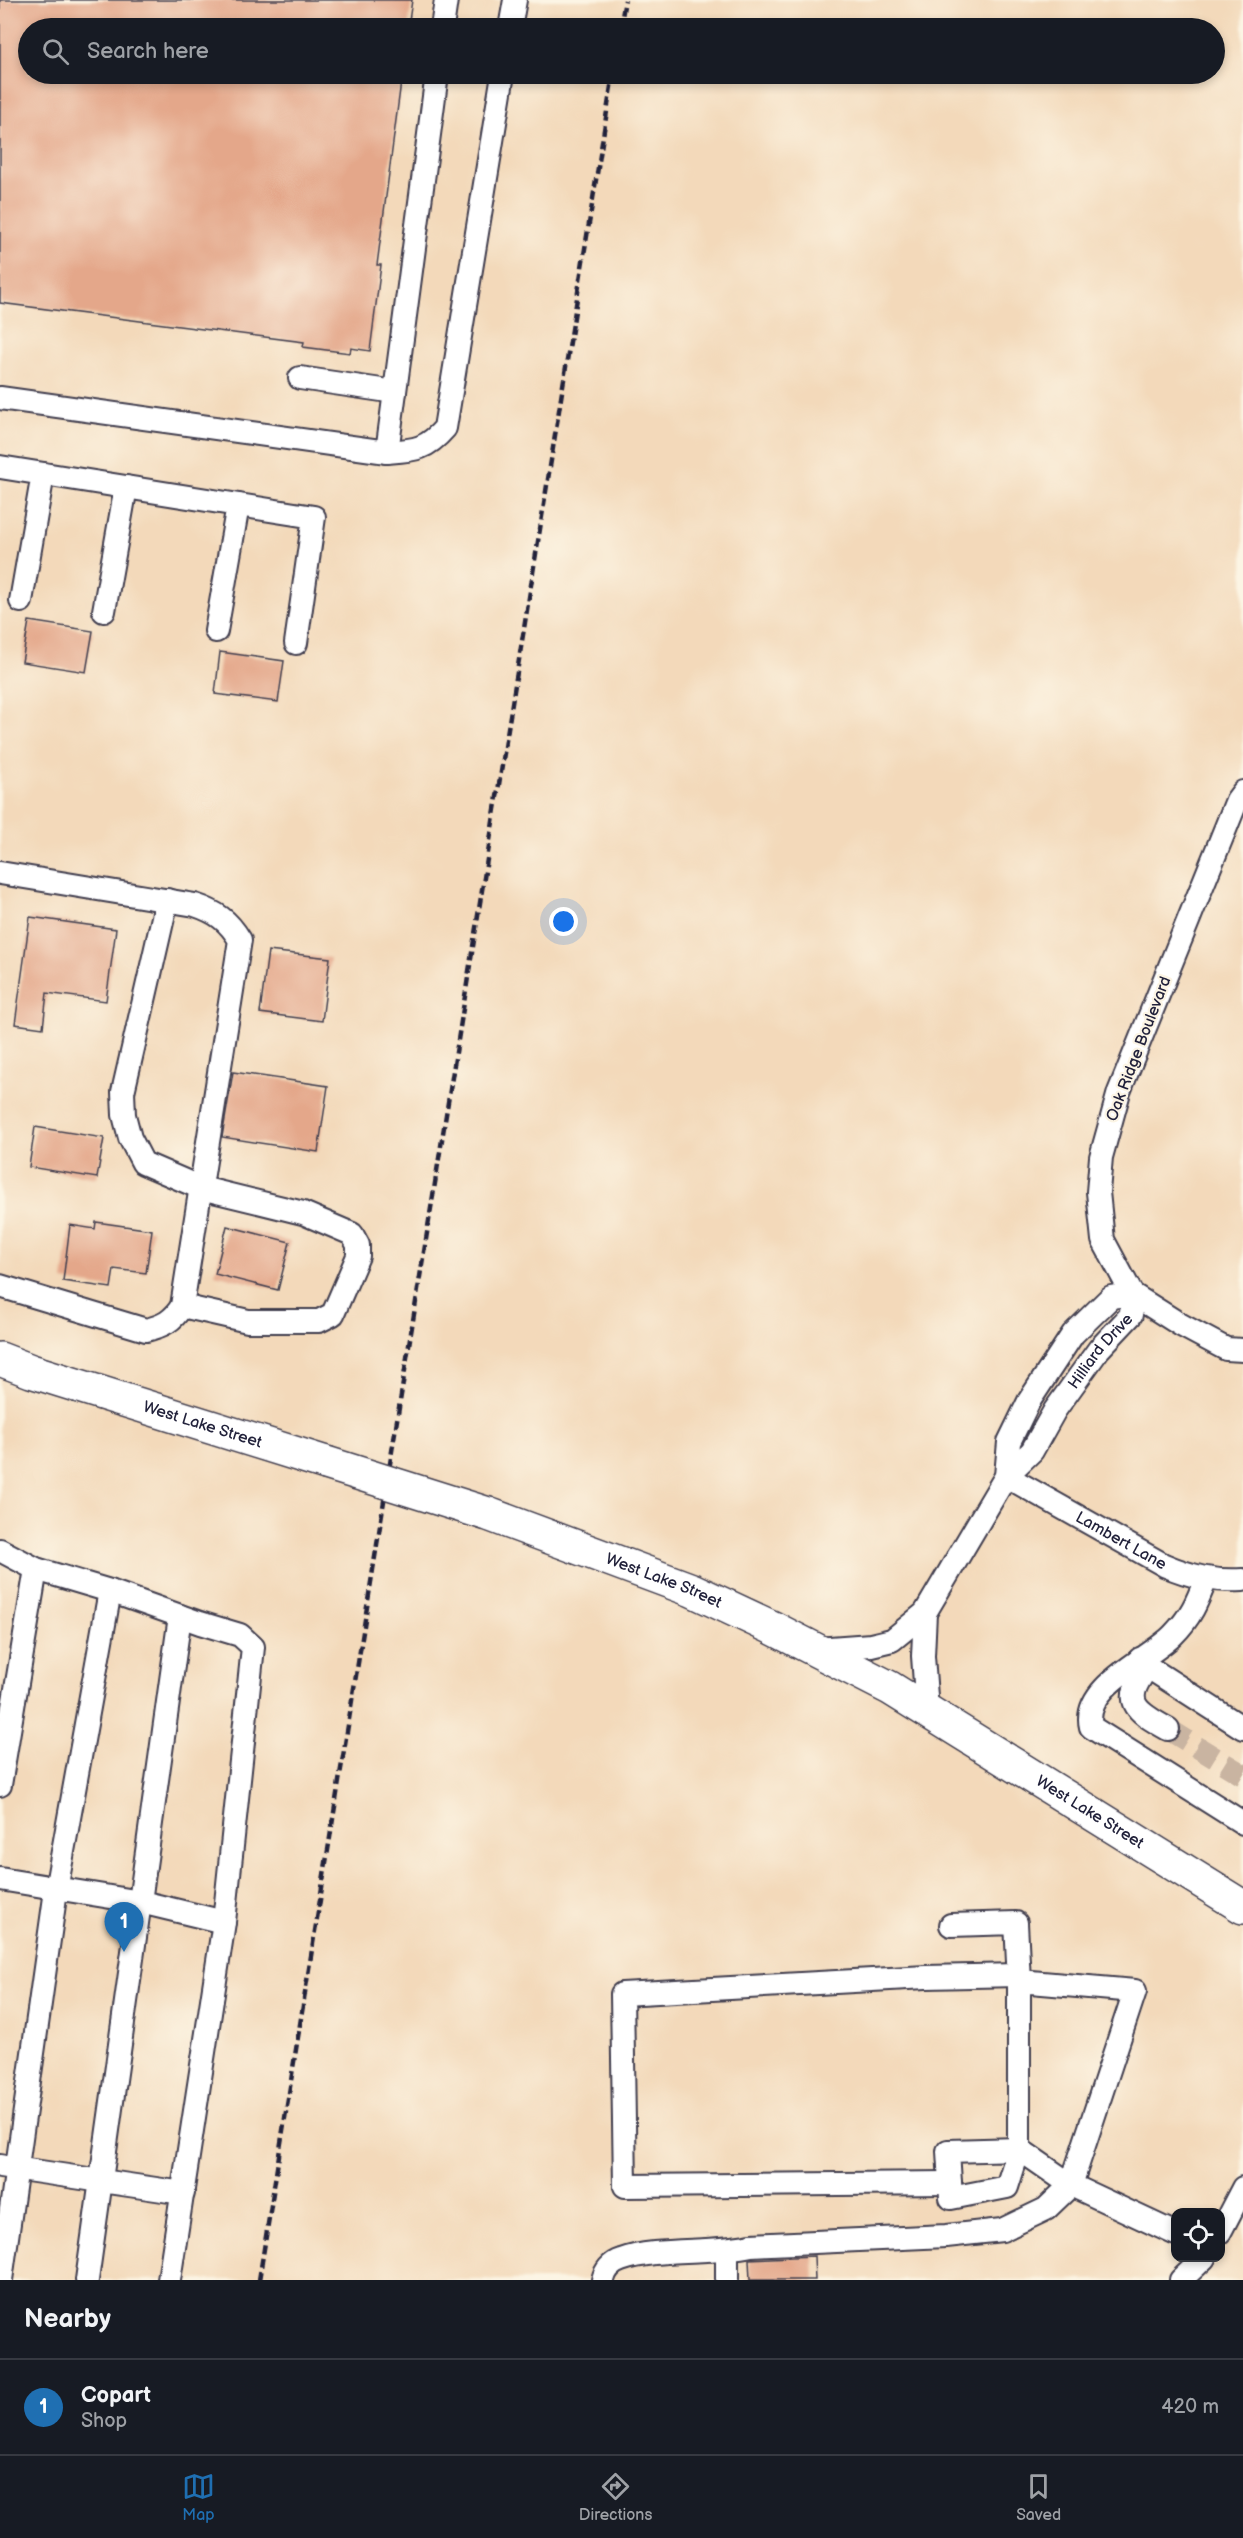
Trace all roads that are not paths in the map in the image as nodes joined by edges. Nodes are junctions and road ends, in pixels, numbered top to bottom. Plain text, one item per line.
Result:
1 (446, 0) edge
2 (515, 0) edge
3 (443, 18) edge
4 (512, 18) edge
5 (435, 84) edge
6 (501, 84) edge
7 (300, 378) dead end
8 (395, 392) junction
9 (0, 398) edge
10 (387, 452) junction
11 (0, 467) edge
12 (43, 474) junction
13 (126, 487) junction
14 (238, 505) junction
15 (21, 601) dead end
16 (104, 611) dead end
17 (216, 631) dead end
18 (296, 643) dead end
19 (1243, 792) edge
20 (0, 873) edge
21 (167, 900) junction
22 (201, 1188) junction
23 (0, 1286) edge
24 (1132, 1294) junction
25 (182, 1306) junction
26 (1243, 1350) edge
27 (0, 1359) edge
28 (16, 1369) edge
29 (1006, 1476) junction
30 (0, 1550) edge
31 (36, 1569) junction
32 (1206, 1579) junction
33 (1243, 1580) edge
34 (110, 1591) junction
35 (925, 1613) junction
36 (180, 1616) junction
37 (814, 1649) junction
38 (1144, 1663) junction
39 (927, 1710) junction
40 (1243, 1728) edge
41 (1168, 1729) tunnel mouth
42 (0, 1785) edge
43 (1243, 1823) edge
44 (0, 1879) edge
45 (56, 1890) junction
46 (141, 1902) junction
47 (1243, 1907) edge
48 (224, 1922) junction
49 (951, 1925) dead end
50 (1019, 1978) junction
51 (1019, 2149) junction
52 (9, 2167) edge
53 (101, 2179) junction
54 (950, 2182) junction
55 (1071, 2185) junction
56 (1243, 2188) edge
57 (183, 2193) junction
58 (1225, 2224) edge
59 (1171, 2232) edge
60 (727, 2251) junction
61 (1200, 2262) edge
62 (1208, 2262) edge
63 (1, 2280) edge
64 (87, 2280) edge
65 (169, 2280) edge
66 (603, 2280) edge
67 (727, 2280) edge
68 (1181, 2280) edge
69 (1205, 2280) edge

1 - 3 street
2 - 4 street
5 - 8 street
6 - 10 street
7 - 8 street
8 - 10 street
9 - 10 street
11 - 12 street
12 - 13 street
12 - 15 street
13 - 14 street
13 - 16 street
14 - 17 street
14 - 18 street
19 - 24 street, Oak Ridge Boulevard
20 - 21 street
21 - 22 street
21 - 22 street
22 - 25 street
22 - 25 street
23 - 25 street
24 - 26 street, Oak Ridge Boulevard
24 - 29 street, Hilliard Drive
27 - 28 highway, West Lake Street
28 - 37 highway, West Lake Street, bridge
29 - 32 street, Lambert Lane
29 - 35 street, Hilliard Drive
30 - 31 street
31 - 34 street
31 - 42 street
32 - 33 street, Lambert Lane
32 - 38 street
34 - 36 street
34 - 45 street
35 - 37 street, Hilliard Drive
35 - 39 street, Hilliard Drive
36 - 46 street
36 - 48 street
37 - 39 highway, West Lake Street
38 - 40 street
38 - 41 street
38 - 43 street
39 - 47 highway, West Lake Street
44 - 45 street
45 - 46 street
45 - 52 street
46 - 48 street
46 - 53 street
48 - 57 street
49 - 50 street
50 - 51 street
50 - 54 street
50 - 55 street
51 - 54 street
51 - 54 street
51 - 55 street
52 - 53 street
52 - 63 street
53 - 57 street
53 - 64 street
55 - 59 street
55 - 60 street
56 - 58 street
57 - 65 street
60 - 66 street
60 - 67 street
61 - 68 street
62 - 69 street

